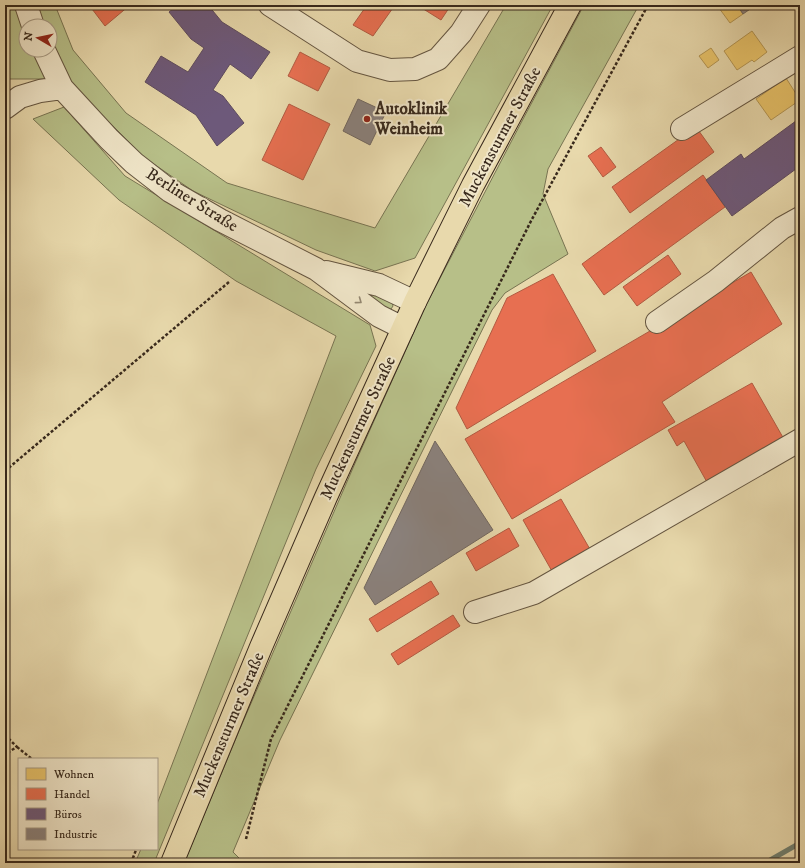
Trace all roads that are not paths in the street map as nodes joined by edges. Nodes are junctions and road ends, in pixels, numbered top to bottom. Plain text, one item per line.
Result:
1 (26, 5) edge
2 (270, 5) edge
3 (479, 5) edge
4 (570, 5) edge
5 (30, 18) edge
6 (800, 57) edge
7 (48, 58) edge
8 (62, 88) junction
9 (10, 100) edge
10 (682, 129) dead end
11 (800, 218) edge
12 (316, 269) junction
13 (415, 302) junction
14 (657, 322) dead end
15 (403, 328) junction
16 (800, 440) edge
17 (475, 612) dead end
18 (172, 863) edge

1 - 5 street
2 - 3 street
4 - 13 main road, Muckensturmer Straße
6 - 10 street
7 - 8 street, Berliner Straße
8 - 9 street
8 - 12 street, Berliner Straße
11 - 14 street
12 - 13 street, Berliner Straße
12 -> 15 street, Berliner Straße
13 - 15 main road, Muckensturmer Straße
15 - 18 main road, Muckensturmer Straße
16 - 17 street

